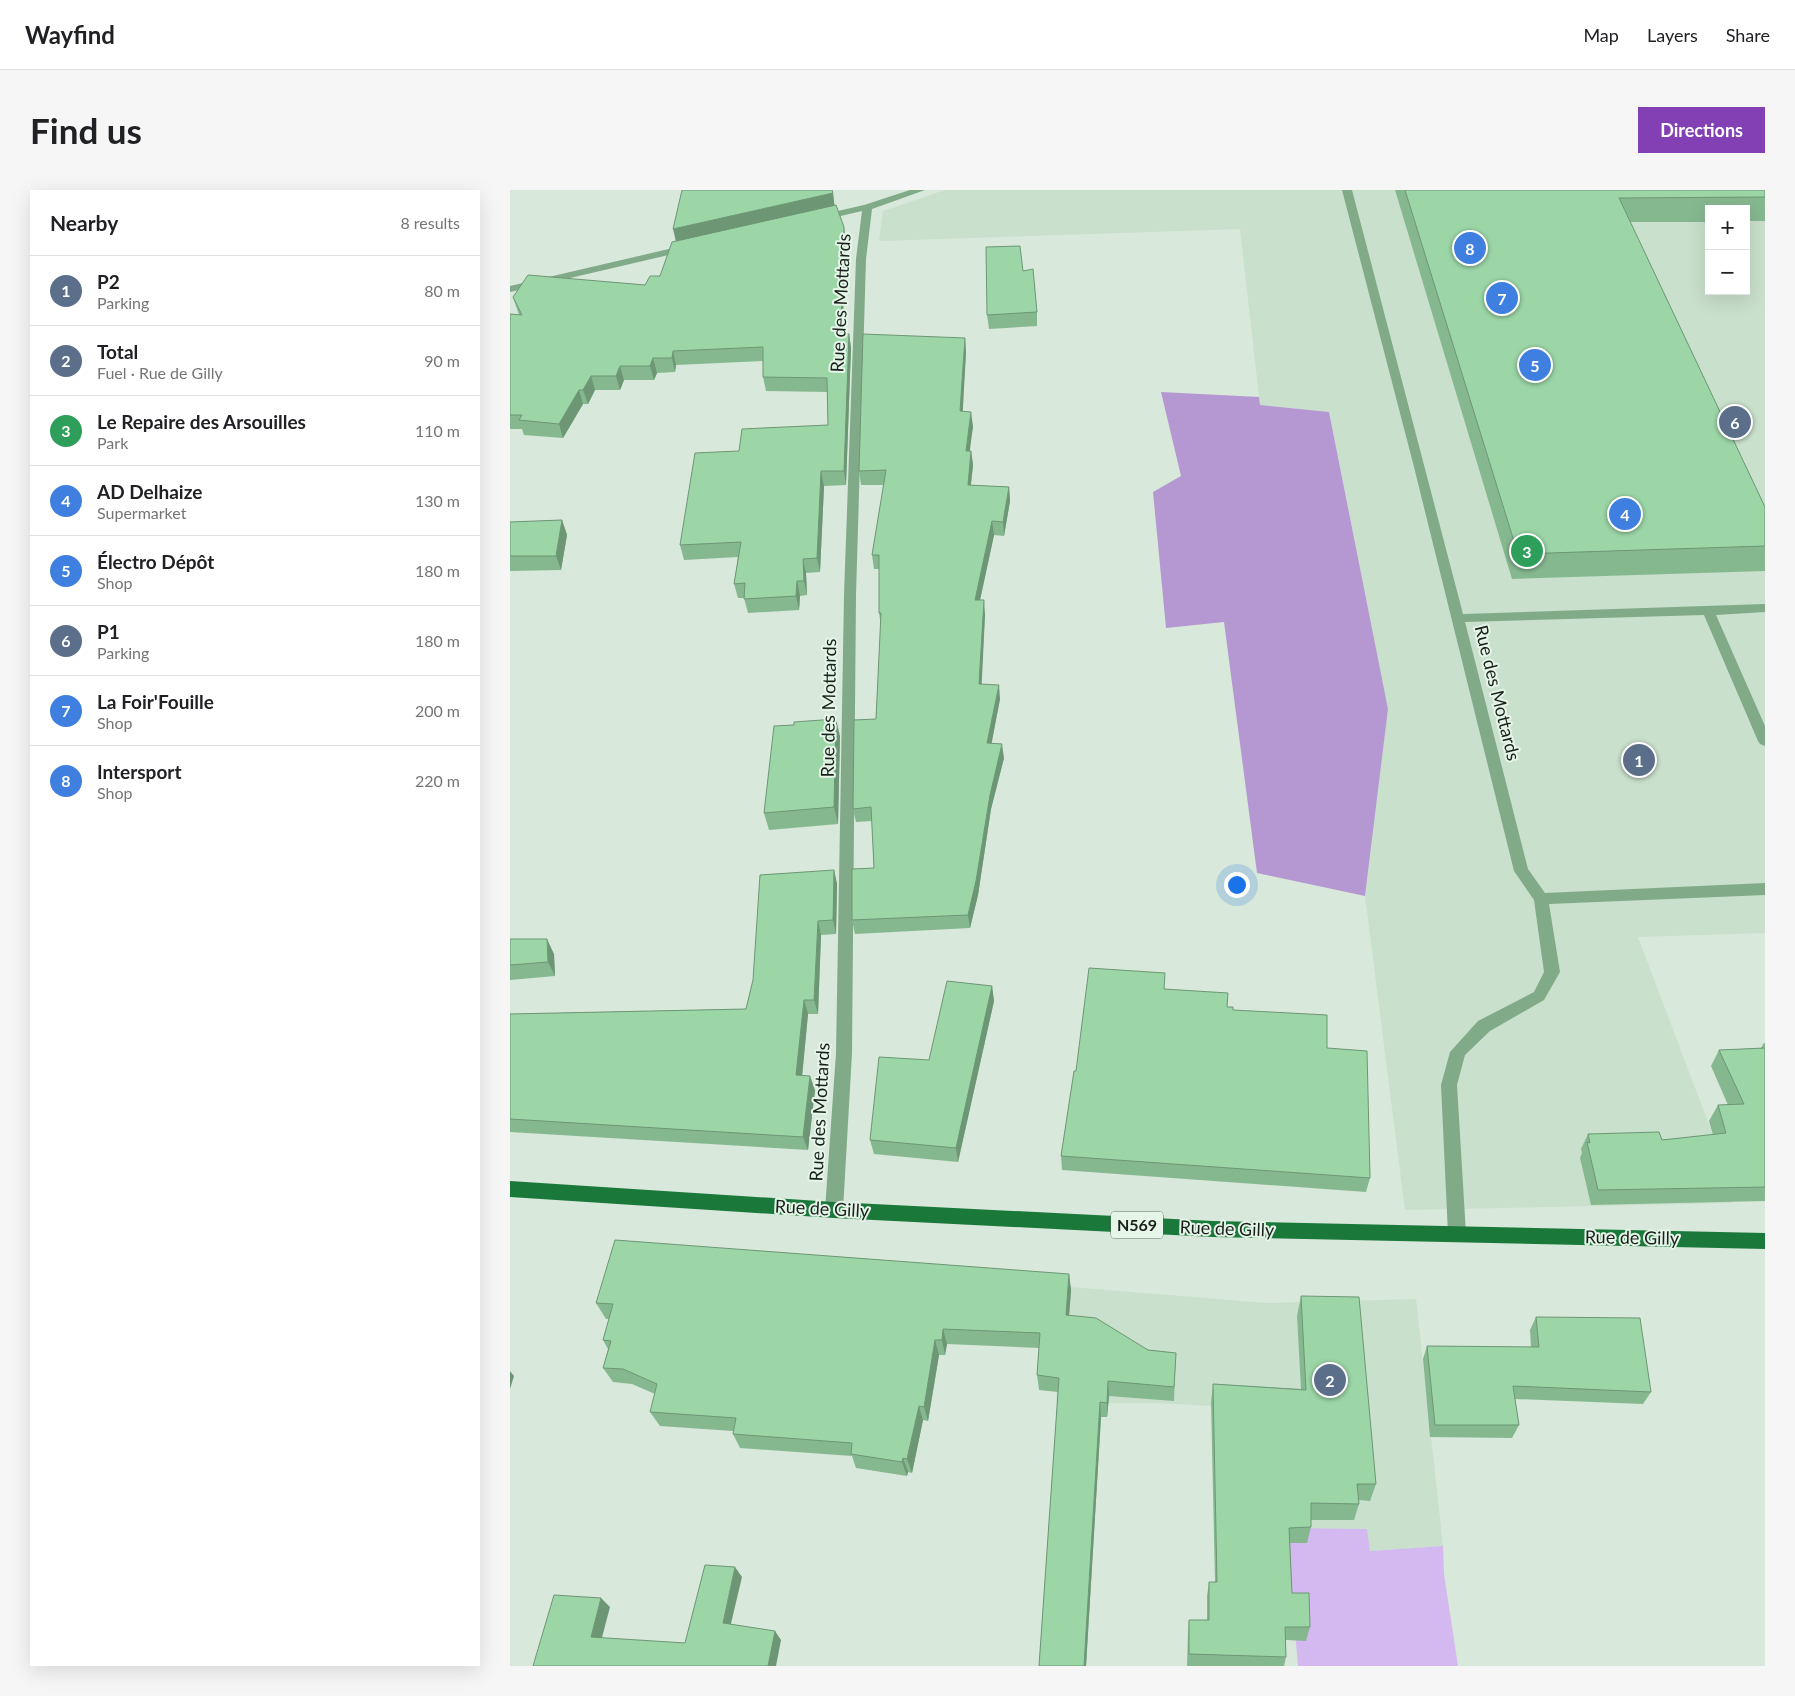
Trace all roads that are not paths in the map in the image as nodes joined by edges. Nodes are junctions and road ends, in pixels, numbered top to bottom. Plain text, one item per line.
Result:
1 (920, 190) edge
2 (1347, 190) edge
3 (867, 207) junction
4 (809, 220) edge
5 (693, 247) edge
6 (510, 289) edge
7 (1765, 608) edge
8 (1708, 611) junction
9 (1458, 618) junction
10 (1765, 741) edge
11 (1765, 889) edge
12 (1541, 899) junction
13 (510, 1189) edge
14 (834, 1210) junction
15 (1457, 1234) junction
16 (1765, 1241) edge

1 - 3 street, Rue des Mottards
2 - 9 street
3 - 4 street, Rue des Mottards
3 - 14 street, Rue des Mottards
5 - 6 street
7 - 8 street, Rue des Mottards
8 - 9 street, Rue des Mottards
8 - 10 street
9 - 12 street, Rue des Mottards
11 - 12 street
12 - 15 street, Rue des Mottards
13 - 14 main road, Rue de Gilly / N569
14 - 15 main road, Rue de Gilly / N569
15 - 16 main road, Rue de Gilly / N569

